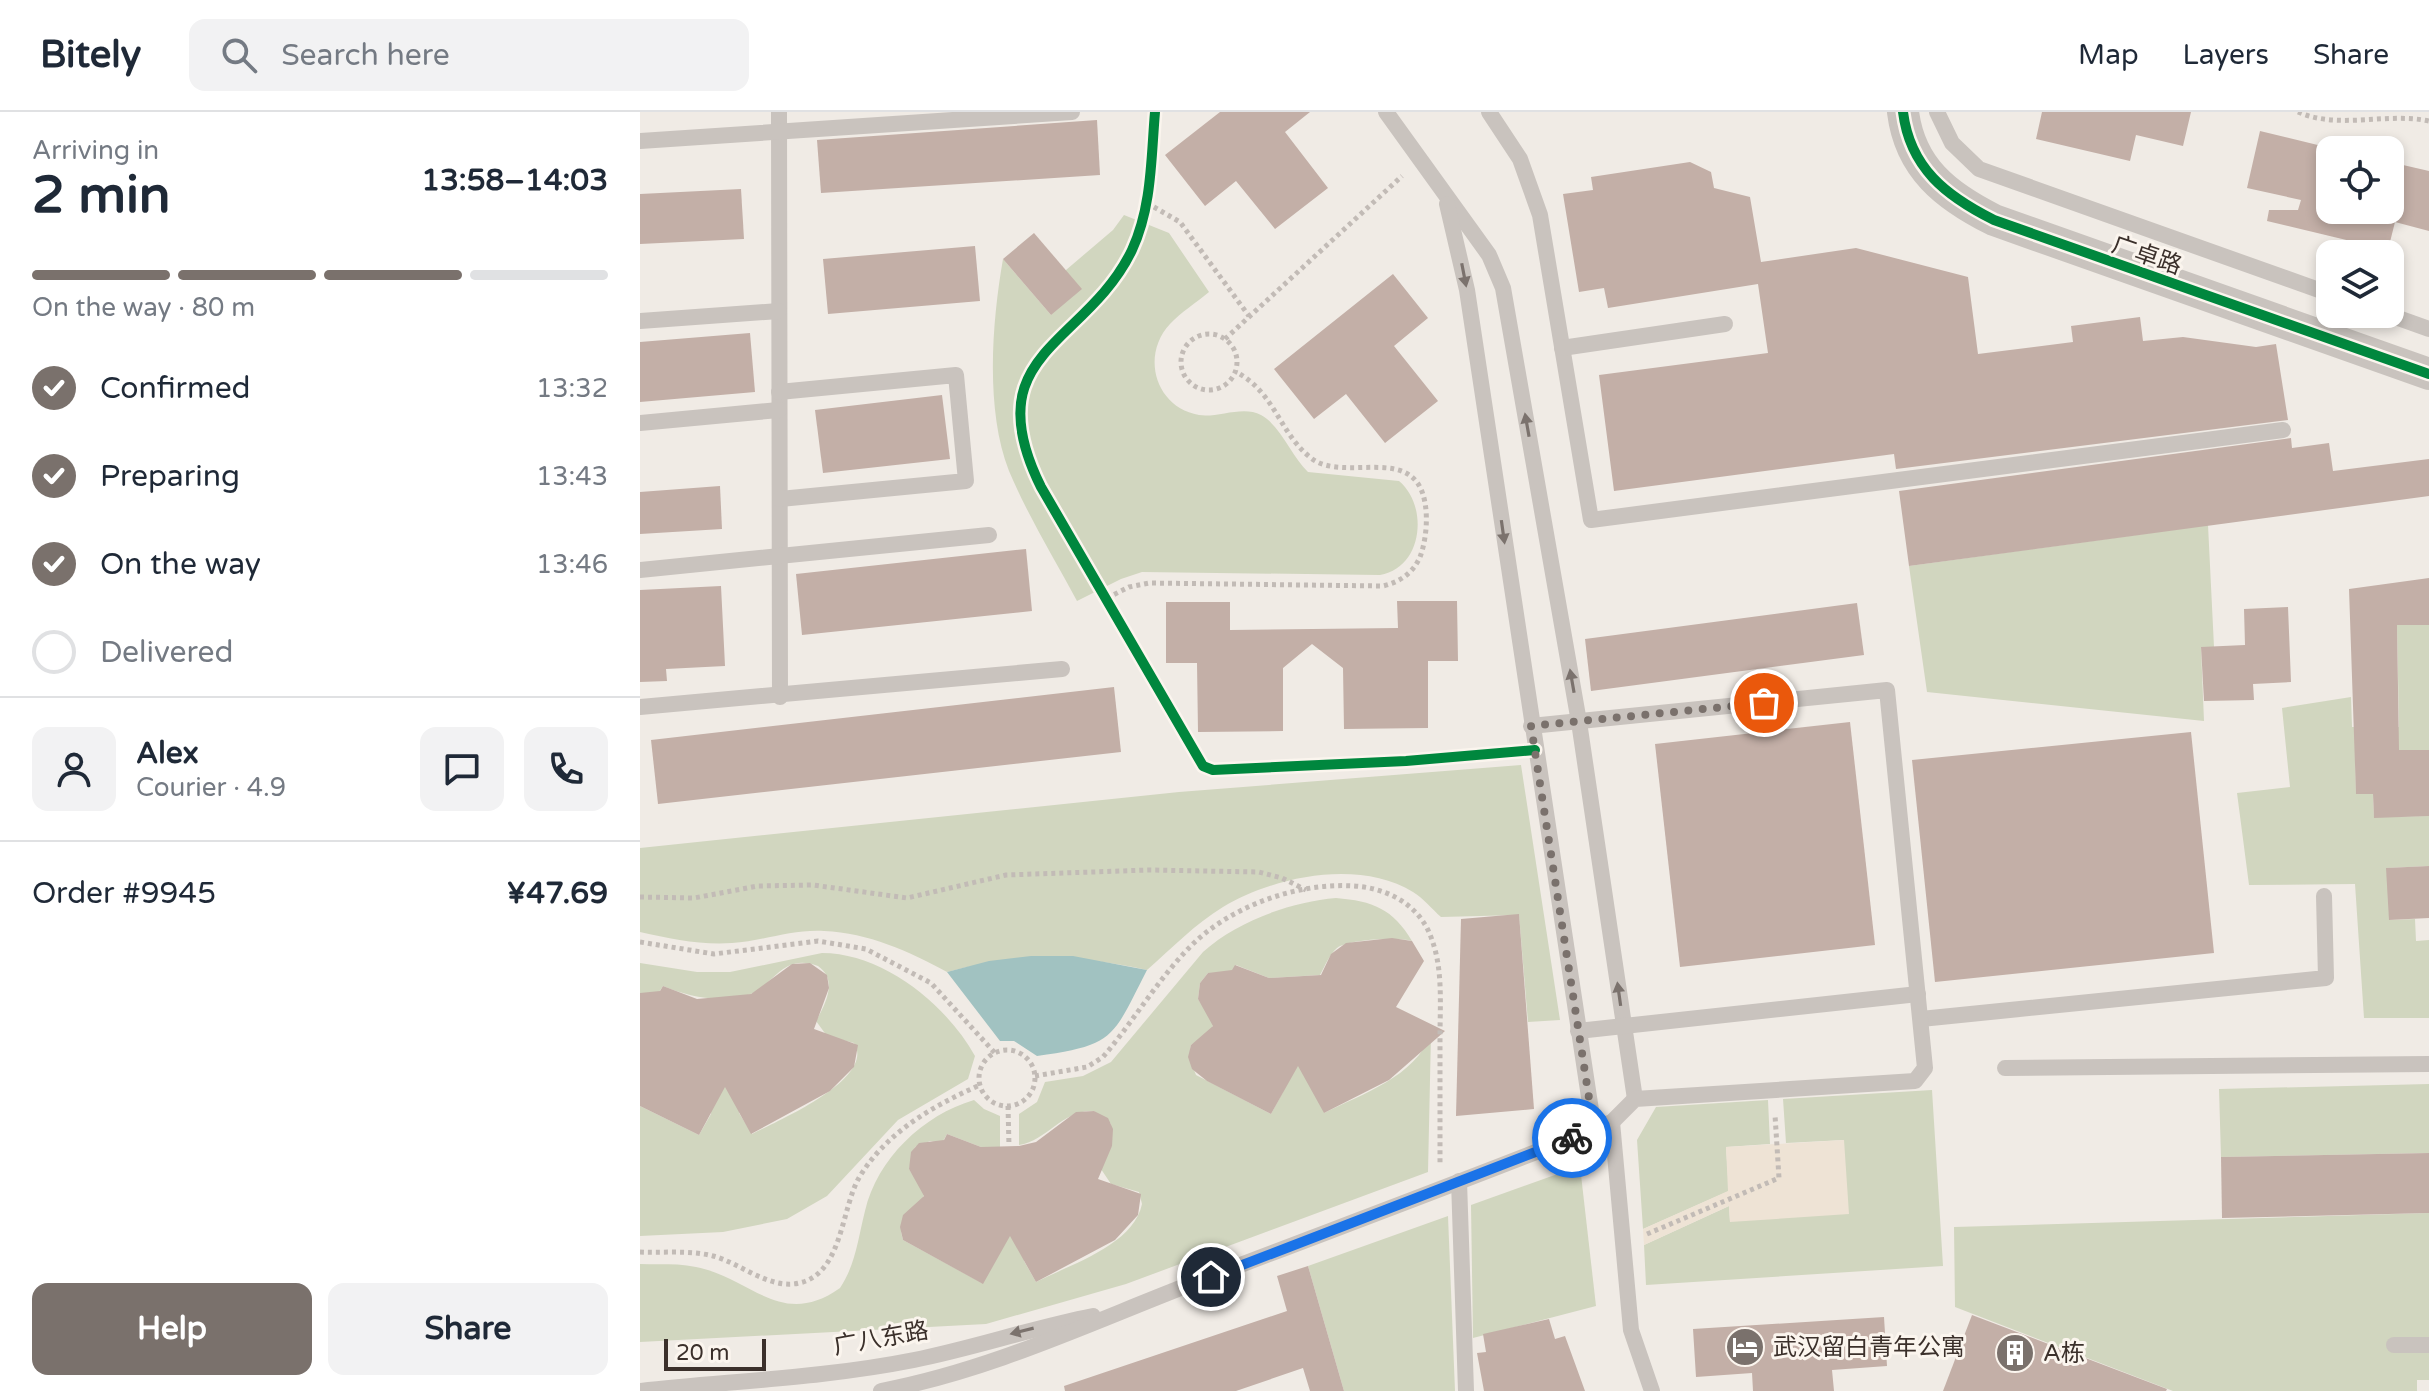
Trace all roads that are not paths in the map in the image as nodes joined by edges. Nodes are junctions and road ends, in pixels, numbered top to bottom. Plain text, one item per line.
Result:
1 (779, 112) edge
2 (1072, 112) edge
3 (1386, 112) edge
4 (1489, 112) edge
5 (1903, 112) edge
6 (1937, 112) edge
7 (779, 132) junction
8 (640, 141) edge
9 (1446, 199) junction
10 (2316, 289) edge
11 (779, 311) junction
12 (2404, 320) edge
13 (640, 321) edge
14 (1725, 324) dead end
15 (2429, 329) edge
16 (1562, 348) junction
17 (2429, 374) edge
18 (779, 392) junction
19 (779, 410) junction
20 (640, 423) edge
21 (2283, 430) dead end
22 (780, 499) junction
23 (989, 535) dead end
24 (780, 558) junction
25 (640, 570) edge
26 (1062, 669) dead end
27 (780, 697) junction
28 (640, 707) edge
29 (1579, 722) junction
30 (1531, 726) junction
31 (2324, 896) dead end
32 (1918, 994) junction
33 (1921, 1019) junction
34 (1623, 1023) junction
35 (1578, 1031) junction
36 (2429, 1064) edge
37 (2005, 1068) dead end
38 (1635, 1099) junction
39 (1612, 1122) junction
40 (1594, 1130) junction
41 (1449, 1185) junction
42 (1126, 1309) junction
43 (2394, 1345) dead end
44 (2429, 1345) edge
45 (640, 1391) edge
46 (881, 1391) edge
47 (1466, 1391) edge
48 (1652, 1391) edge

1 - 7 lane
2 - 7 lane
3 - 9 lane
4 - 16 lane
5 - 17 street, 广卓路
6 - 10 lane
7 - 8 lane
7 - 11 lane
29 -> 9 lane
9 -> 30 lane
11 - 13 lane
11 - 18 lane
12 - 15 lane
14 - 16 lane
16 - 21 lane
18 - 19 lane
18 - 22 lane
19 - 20 lane
19 - 22 lane
22 - 24 lane
23 - 24 lane
24 - 25 lane
24 - 27 lane
26 - 27 lane
27 - 28 lane
29 - 30 lane
29 - 32 lane
34 -> 29 lane
30 - 35 lane
31 - 33 lane
32 - 33 lane
32 - 34 lane
33 - 38 lane
34 - 35 lane
34 - 38 lane
35 - 40 lane
36 - 37 lane
38 - 39 lane
39 - 40 lane, 广八东路
39 - 48 lane
40 - 41 lane, 广八东路
41 - 42 lane, 广八东路
41 - 47 lane
42 -> 45 lane, 广八东路
42 - 46 lane, 广八东路
43 - 44 lane

